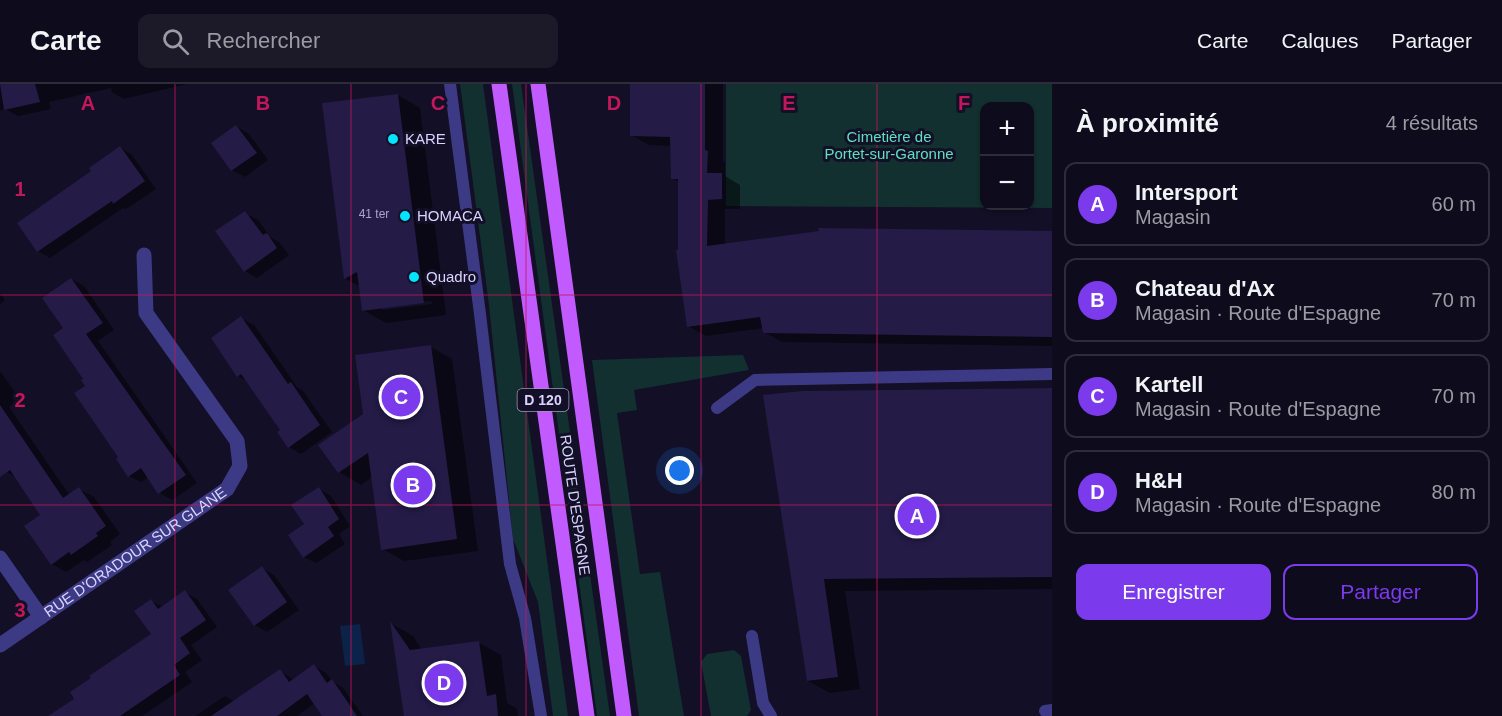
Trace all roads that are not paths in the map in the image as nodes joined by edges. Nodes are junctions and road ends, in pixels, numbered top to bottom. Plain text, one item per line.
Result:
1 (450, 84) edge
2 (499, 84) edge
3 (538, 84) edge
4 (144, 255) dead end
5 (1052, 374) edge
6 (717, 408) dead end
7 (0, 558) edge
8 (41, 617) junction
9 (752, 636) dead end
10 (0, 645) edge
11 (541, 716) edge
12 (586, 716) edge
13 (624, 716) edge
14 (771, 716) edge

1 - 11 lane
2 - 12 main road, ROUTE D'ESPAGNE / D 120
3 - 13 main road, ROUTE D'ESPAGNE / D 120
4 - 8 street, RUE D'ORADOUR SUR GLANE
5 - 6 lane
7 - 8 street
8 - 10 street, RUE D'ORADOUR SUR GLANE
9 - 14 lane

